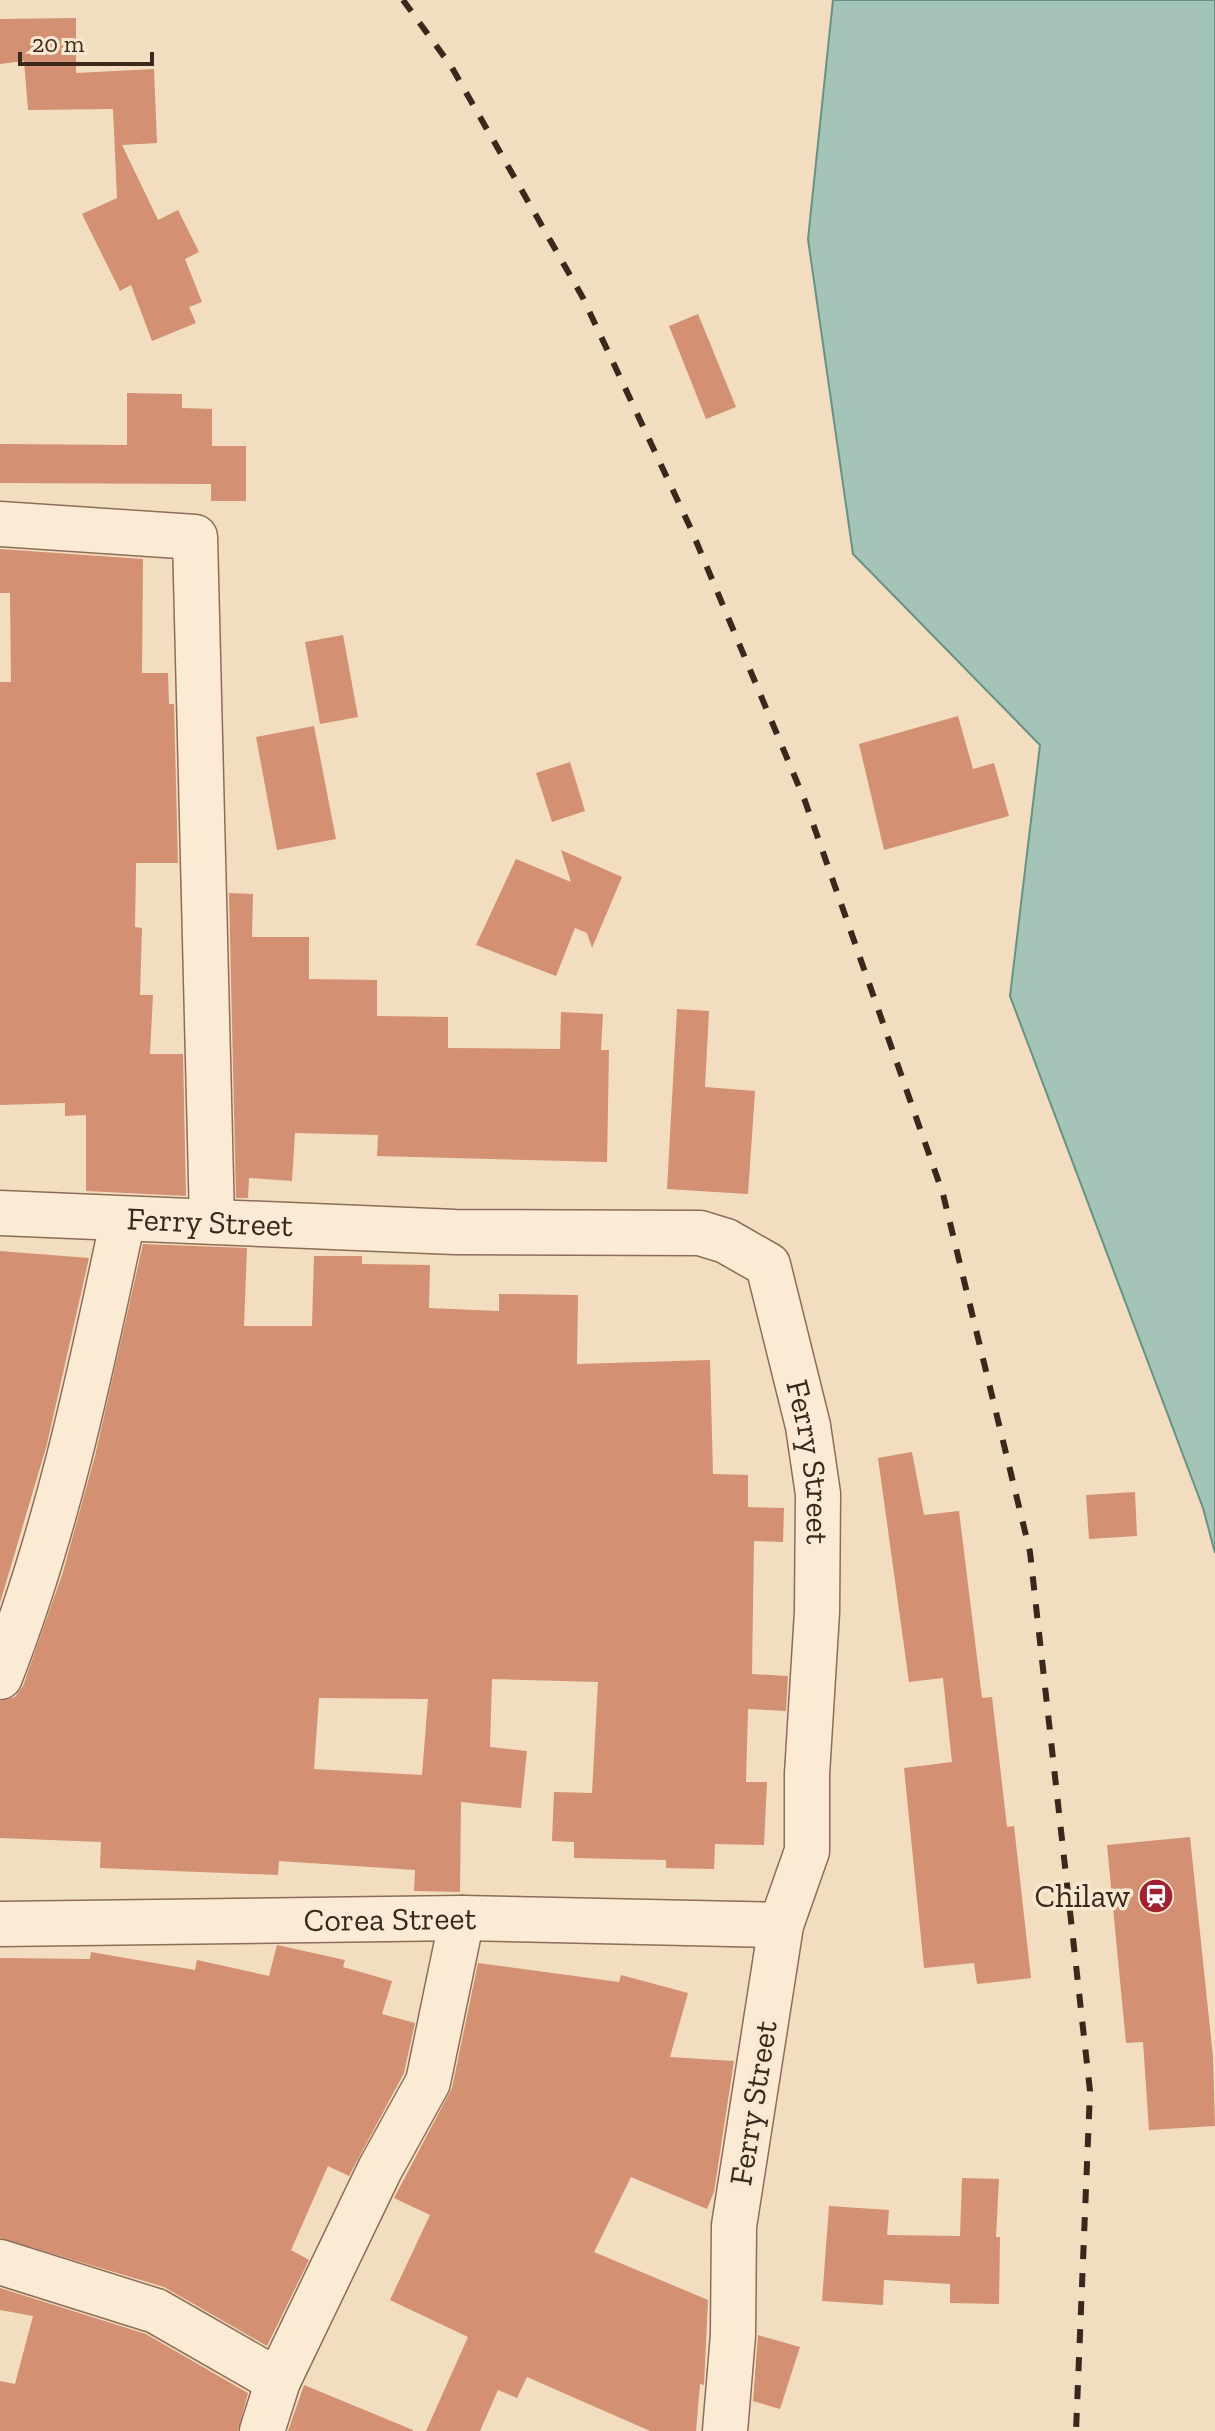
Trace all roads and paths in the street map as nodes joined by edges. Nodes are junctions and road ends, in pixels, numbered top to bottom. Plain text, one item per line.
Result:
1 (0, 524) edge
2 (0, 1213) edge
3 (123, 1219) junction
4 (212, 1220) junction
5 (0, 1677) edge
6 (462, 1918) junction
7 (0, 1924) edge
8 (781, 1925) junction
9 (0, 2262) edge
10 (278, 2381) junction
11 (262, 2431) edge
12 (725, 2431) edge

1 - 4 street
2 - 3 street, Ferry Street
3 - 4 street, Ferry Street
3 - 5 street
4 - 8 street, Ferry Street
6 - 7 street, Corea Street
6 - 8 street, Corea Street
6 - 10 street
8 - 12 street, Ferry Street
9 - 10 street
10 - 11 street

